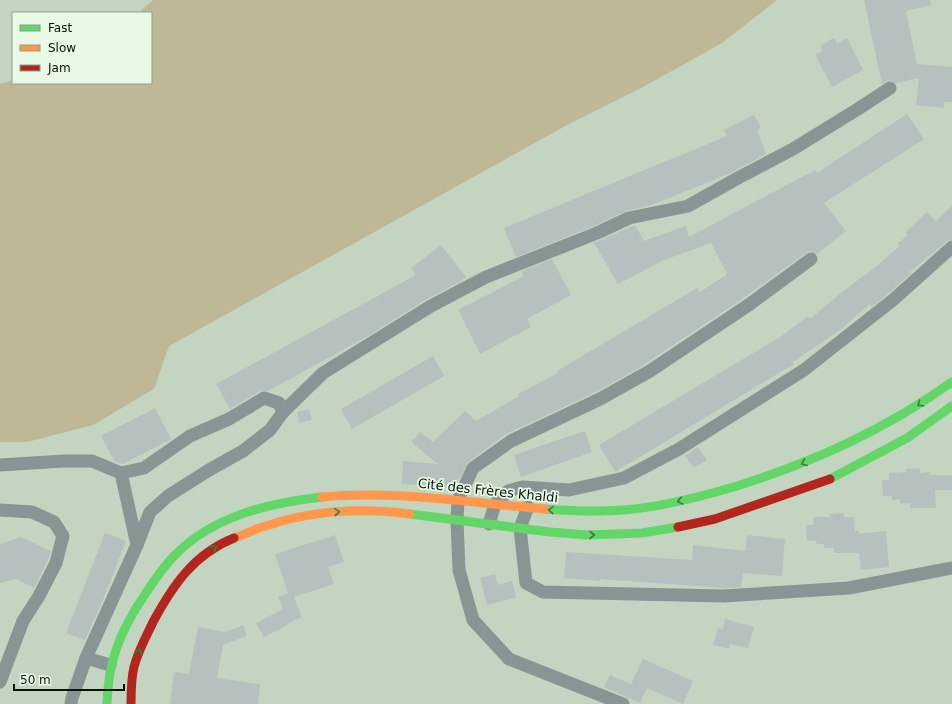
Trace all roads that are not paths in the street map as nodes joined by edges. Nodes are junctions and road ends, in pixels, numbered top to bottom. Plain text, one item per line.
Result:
1 (890, 88) dead end
2 (952, 247) edge
3 (811, 259) dead end
4 (952, 382) edge
5 (952, 406) edge
6 (283, 412) junction
7 (0, 465) edge
8 (121, 473) junction
9 (458, 500) junction
10 (495, 504) junction
11 (528, 507) junction
12 (0, 510) edge
13 (457, 520) junction
14 (489, 524) junction
15 (520, 528) junction
16 (137, 545) junction
17 (952, 568) edge
18 (86, 658) junction
19 (110, 665) junction
20 (0, 682) edge
21 (72, 704) edge
22 (107, 704) edge
23 (131, 704) edge
24 (623, 704) edge

1 - 6 street
2 - 10 street
3 - 9 street
4 -> 11 main road, Cité des Frères Khaldi
15 -> 5 main road
6 - 8 street
6 - 16 street
7 - 8 street
8 - 16 street
9 - 10 main road, Cité des Frères Khaldi
9 - 13 street
9 - 19 main road, Cité des Frères Khaldi
10 - 11 main road, Cité des Frères Khaldi
10 - 14 street
11 - 15 street
12 - 20 street
13 - 14 main road
23 -> 13 main road
13 - 24 street
14 - 15 main road
15 - 17 street
16 - 18 street
18 - 19 street
18 - 21 street
19 - 22 main road, Cité des Frères Khaldi

